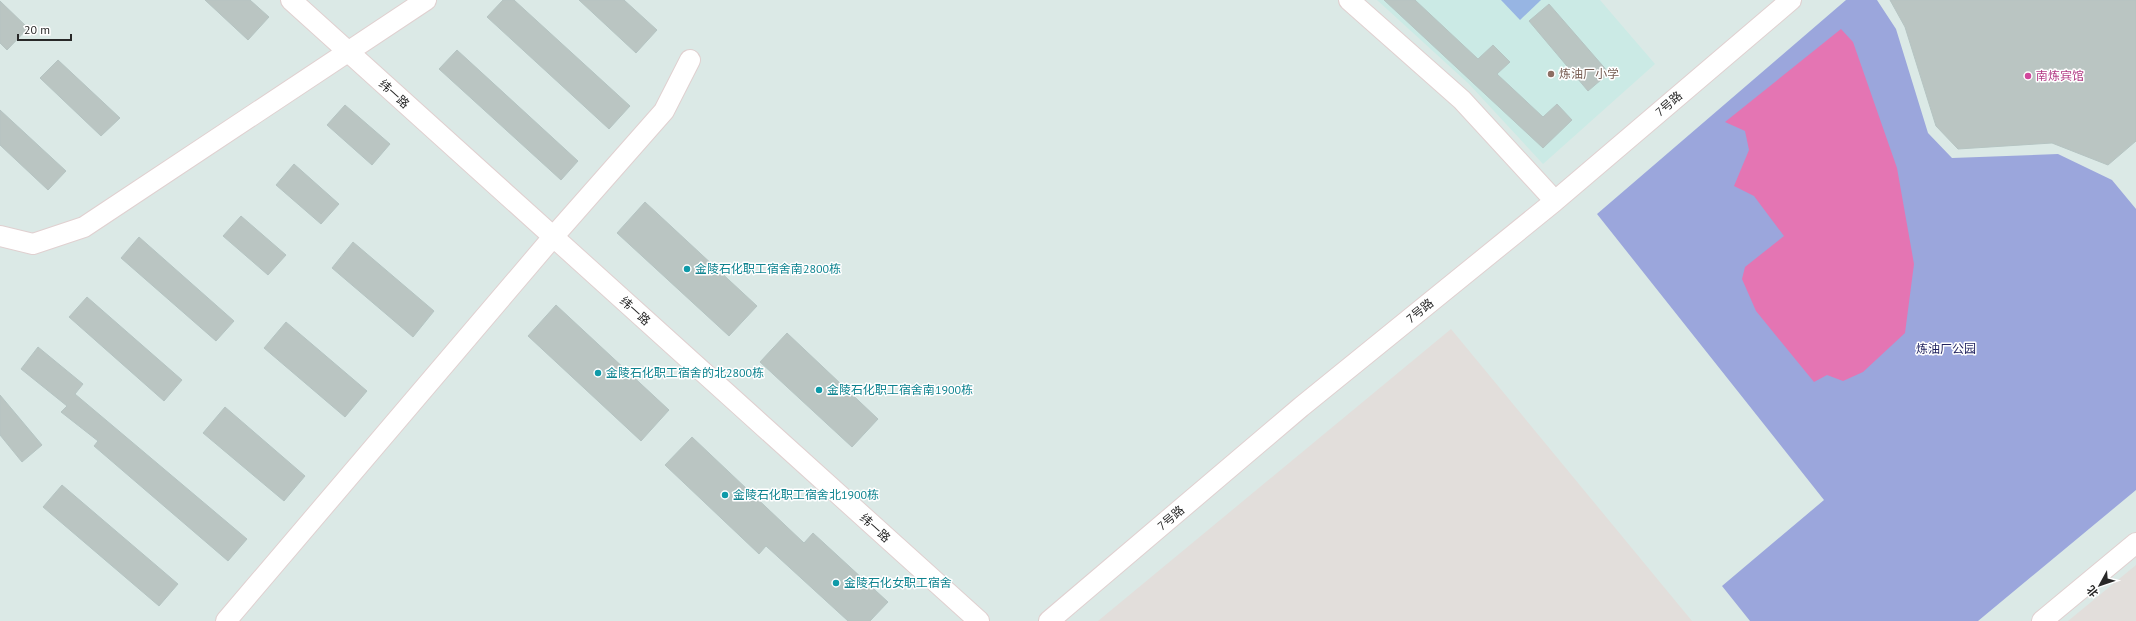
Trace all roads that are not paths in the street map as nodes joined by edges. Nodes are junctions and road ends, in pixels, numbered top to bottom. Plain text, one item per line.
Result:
1 (292, 0) edge
2 (426, 0) edge
3 (1348, 0) edge
4 (1791, 0) edge
5 (348, 53) junction
6 (690, 60) dead end
7 (1555, 202) junction
8 (0, 236) edge
9 (553, 237) junction
10 (2136, 543) edge
11 (226, 621) edge
12 (979, 621) edge
13 (1049, 621) edge
14 (2042, 621) edge

1 - 5 street, 纬一路
2 - 5 street
3 - 7 street
4 - 7 street, 7号路
5 - 8 street
5 - 9 street, 纬一路
6 - 9 street
7 - 13 street, 7号路
9 - 11 street
9 - 12 street, 纬一路
10 - 14 street

